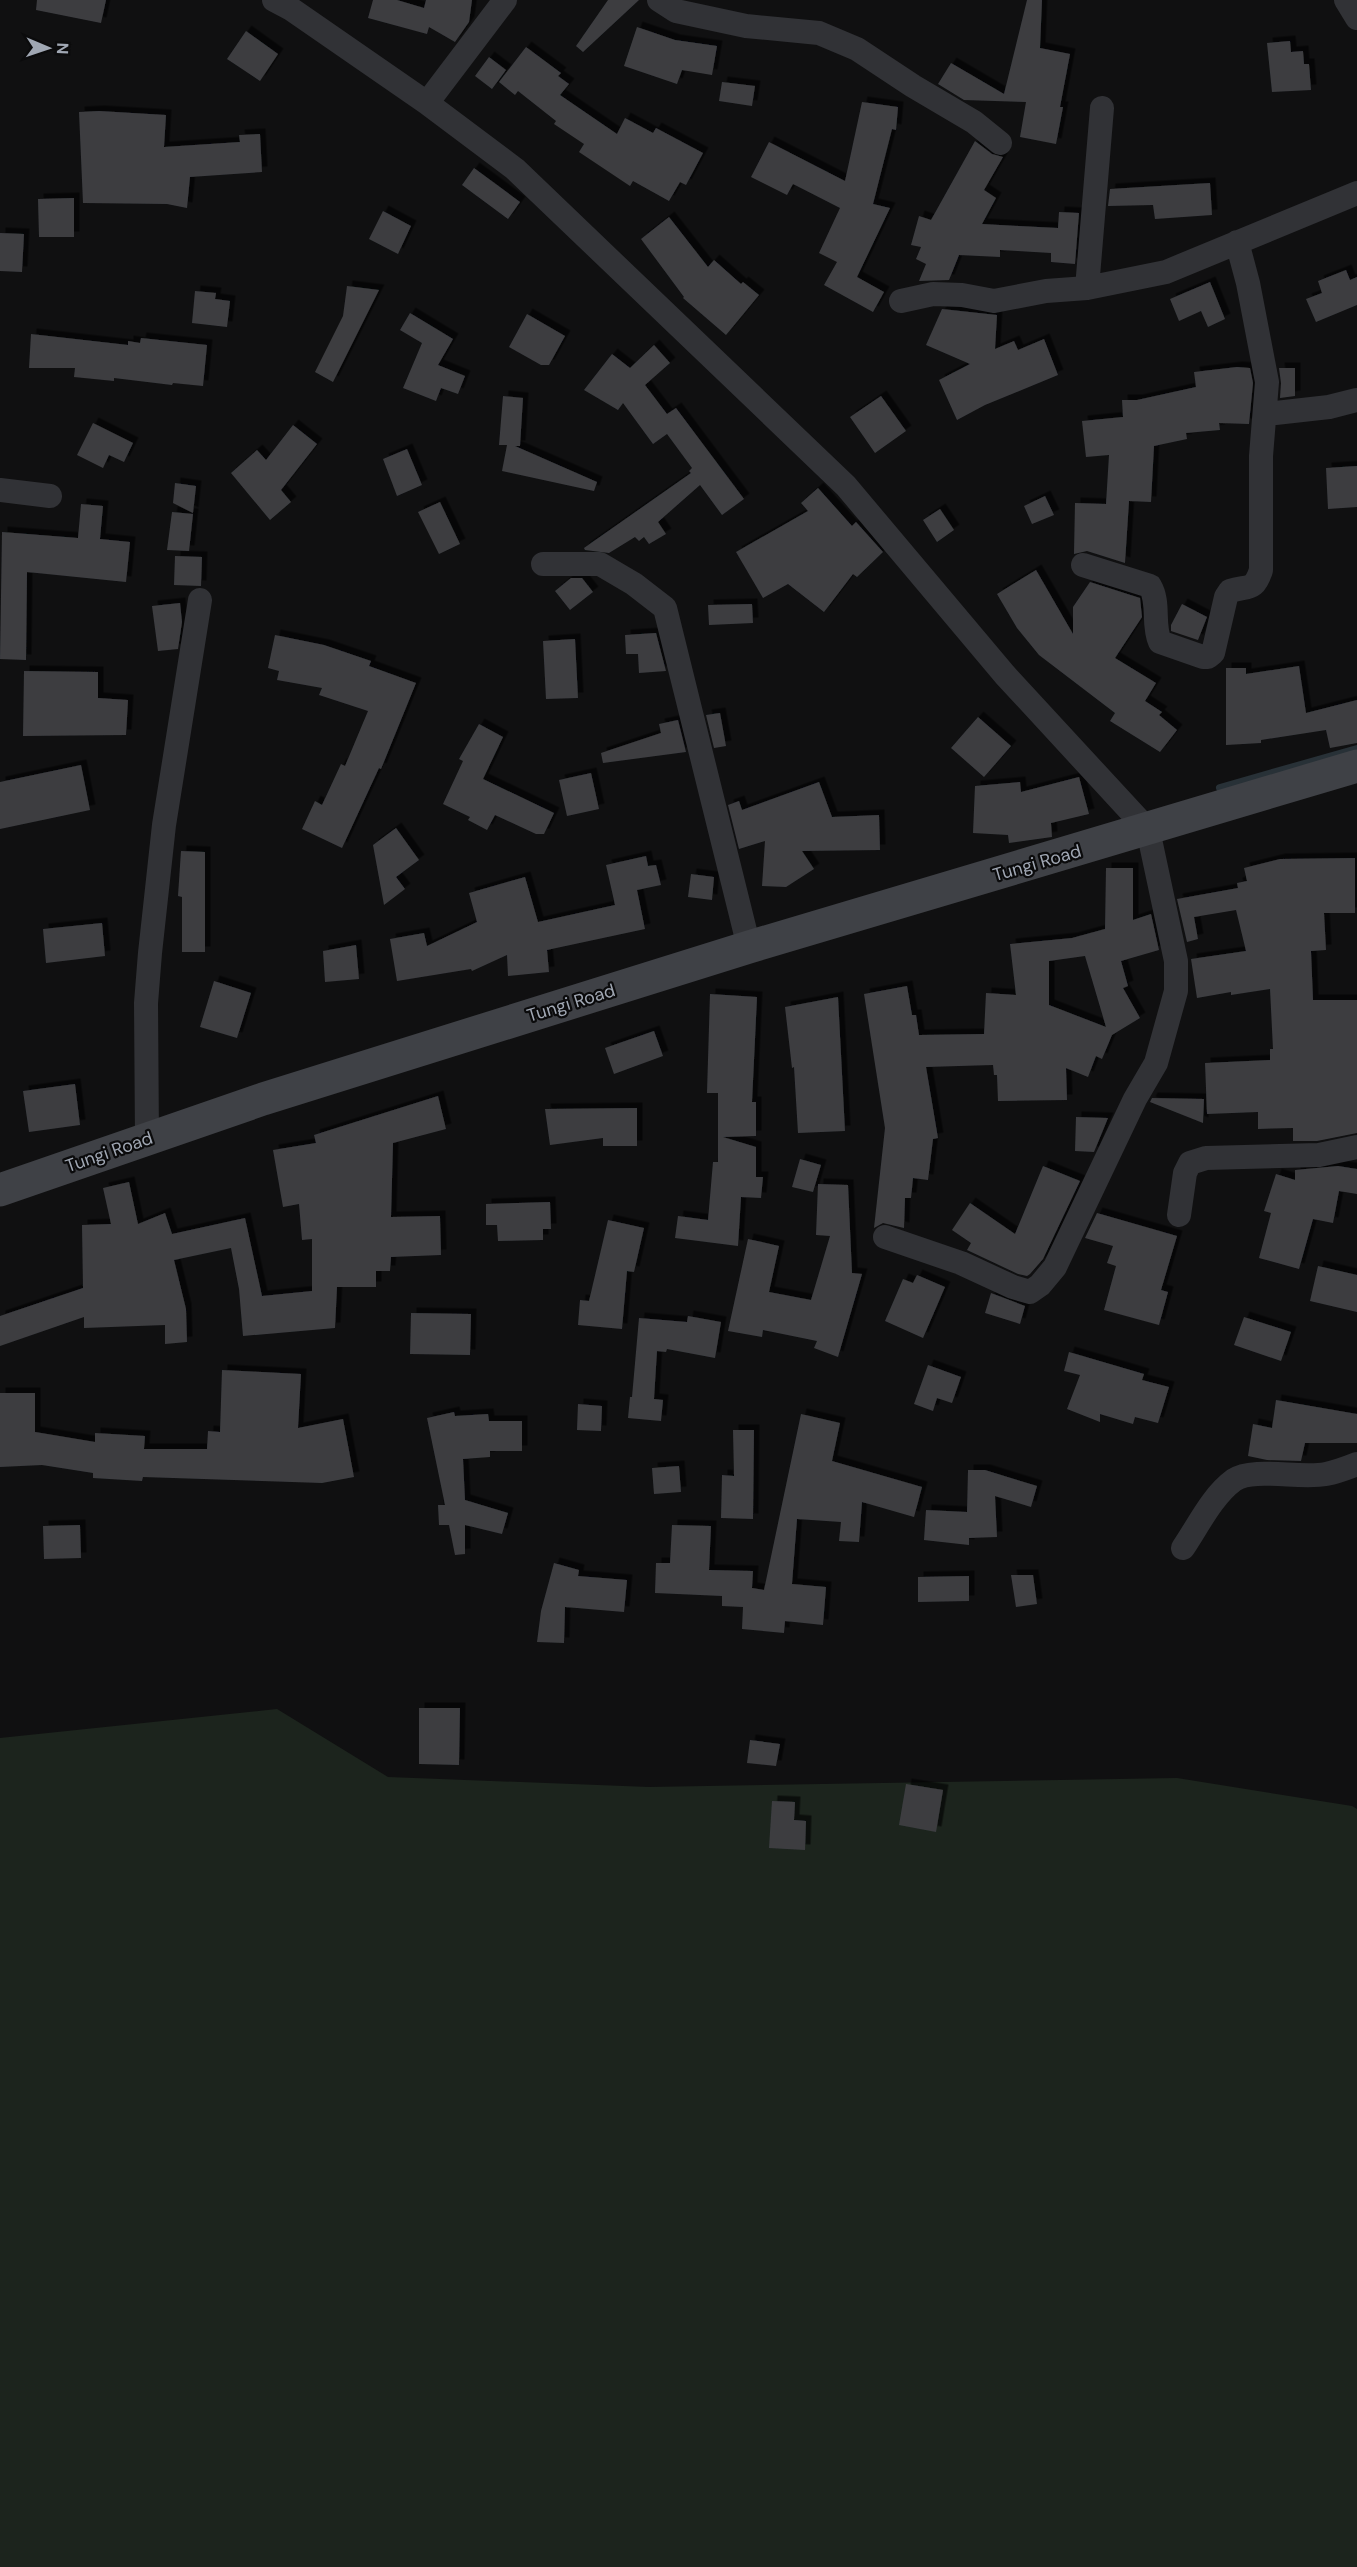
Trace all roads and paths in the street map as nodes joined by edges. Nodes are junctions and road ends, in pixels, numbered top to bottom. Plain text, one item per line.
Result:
1 (274, 0) edge
2 (505, 0) edge
3 (659, 0) edge
4 (1346, 0) edge
5 (1357, 18) edge
6 (427, 103) junction
7 (1102, 108) dead end
8 (1000, 142) dead end
9 (1357, 193) edge
10 (1237, 242) junction
11 (1087, 288) junction
12 (901, 301) dead end
13 (1357, 400) edge
14 (1266, 414) junction
15 (0, 490) edge
16 (50, 496) dead end
17 (543, 564) dead end
18 (1083, 565) dead end
19 (200, 600) dead end
20 (1357, 766) edge
21 (1148, 830) junction
22 (749, 947) junction
23 (147, 1140) junction
24 (1357, 1146) edge
25 (0, 1190) edge
26 (1179, 1215) dead end
27 (885, 1237) dead end
28 (1357, 1464) edge
29 (1183, 1548) dead end

1 - 6 street
2 - 6 street
3 - 8 street
4 - 5 street
6 - 21 street
7 - 11 street
9 - 10 street
10 - 11 street
10 - 14 street
11 - 12 street
13 - 14 street
14 - 18 street
15 - 16 street
17 - 22 street
19 - 23 street
20 - 21 main road, Tungi Road
21 - 22 main road, Tungi Road
21 - 27 street
22 - 23 main road, Tungi Road
23 - 25 main road, Tungi Road
24 - 26 street
28 - 29 street

